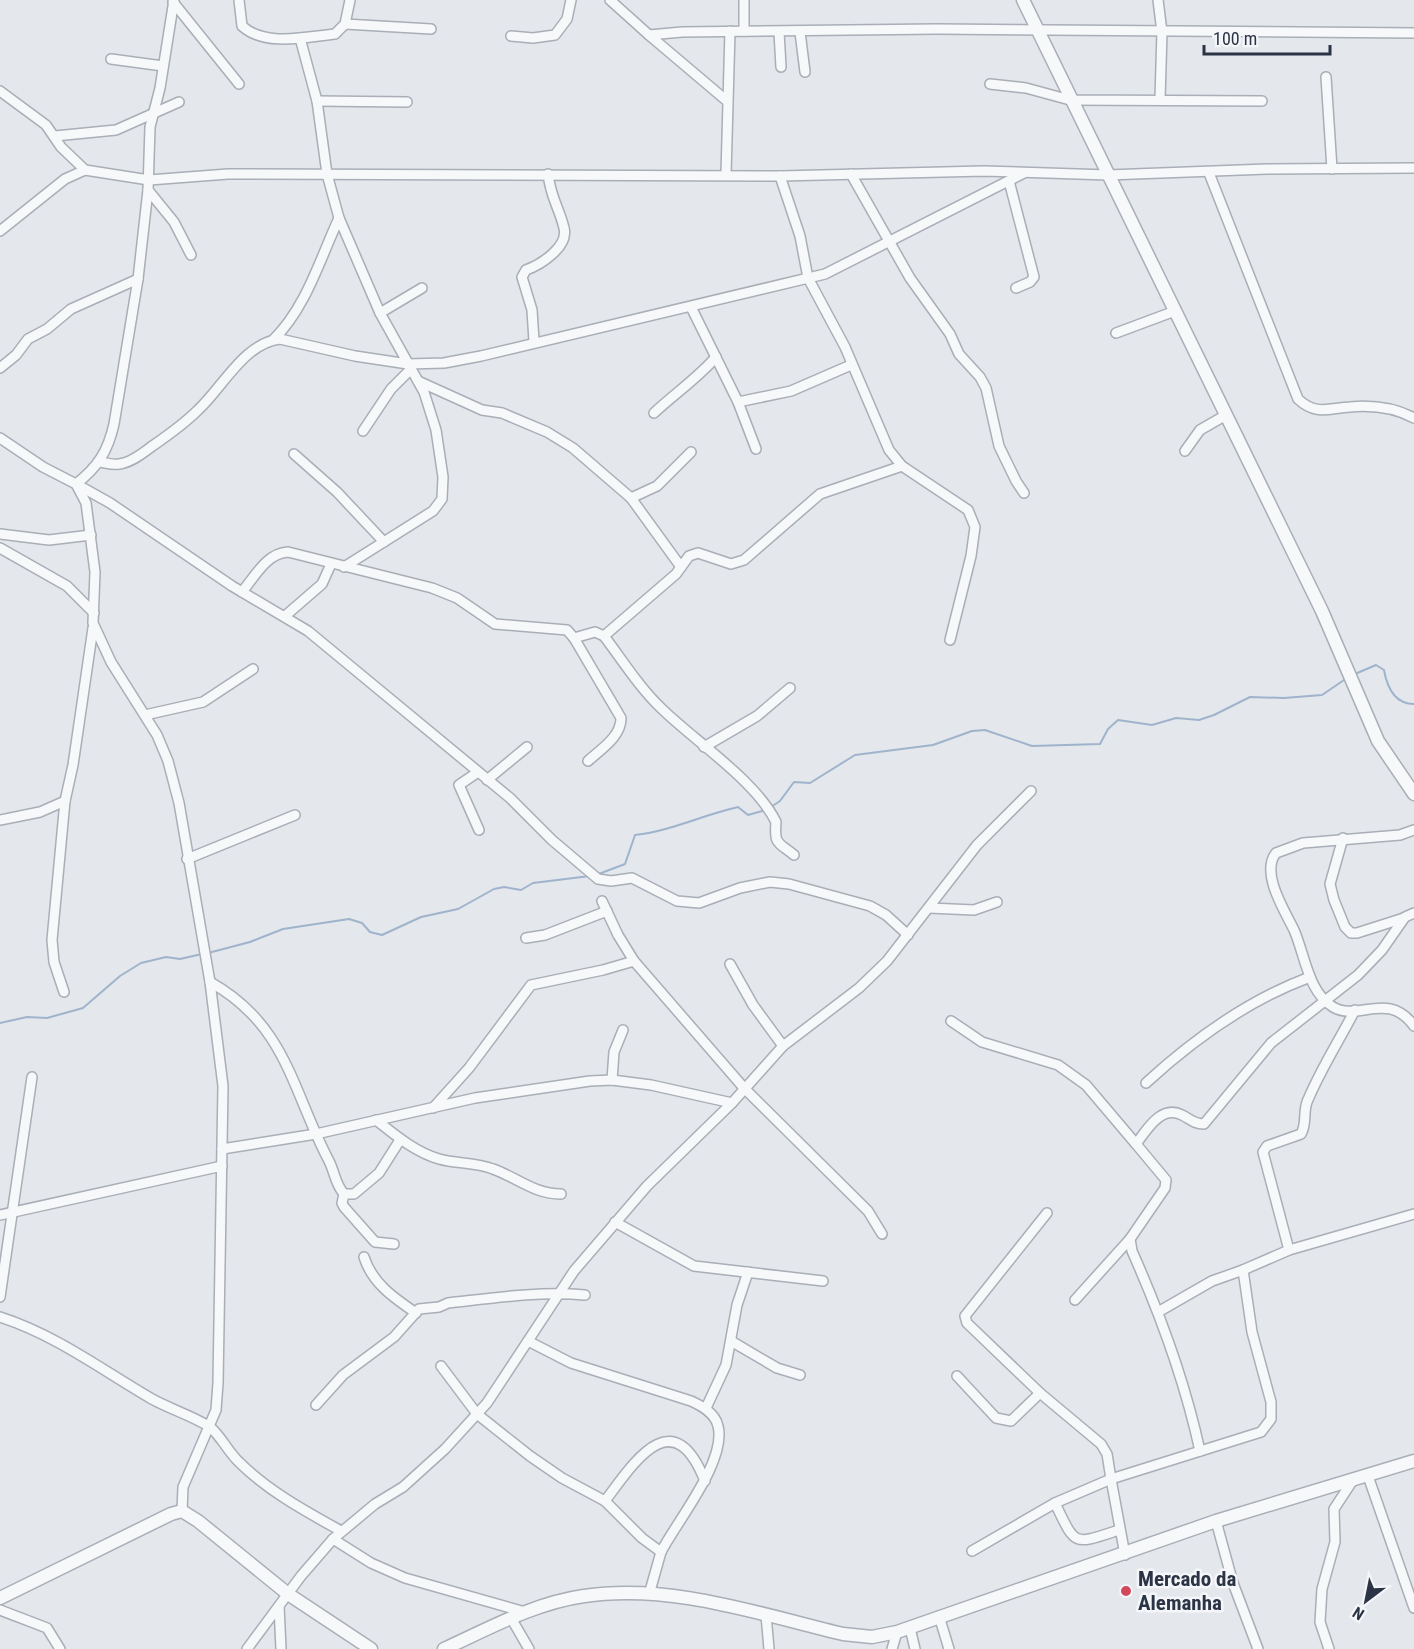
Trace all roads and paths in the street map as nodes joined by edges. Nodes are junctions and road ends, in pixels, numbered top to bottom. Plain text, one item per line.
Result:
1 (239, 0) edge
2 (350, 0) edge
3 (571, 0) edge
4 (610, 0) edge
5 (744, 0) edge
6 (1023, 0) edge
7 (1158, 0) edge
8 (174, 1) edge
9 (345, 24) junction
10 (431, 29) dead end
11 (730, 31) junction
12 (744, 31) junction
13 (778, 32) junction
14 (800, 32) junction
15 (1039, 32) junction
16 (1162, 32) junction
17 (1414, 33) edge
18 (649, 34) junction
19 (511, 36) dead end
20 (300, 38) junction
21 (111, 59) dead end
22 (164, 66) junction
23 (781, 67) dead end
24 (805, 72) dead end
25 (1326, 77) dead end
26 (239, 84) dead end
27 (990, 84) dead end
28 (0, 91) edge
29 (1160, 99) junction
30 (1070, 100) junction
31 (317, 101) junction
32 (727, 101) junction
33 (1262, 101) dead end
34 (179, 102) dead end
35 (407, 102) dead end
36 (153, 114) junction
37 (55, 136) junction
38 (1414, 168) edge
39 (1332, 169) junction
40 (85, 170) junction
41 (1027, 172) junction
42 (1209, 172) junction
43 (327, 174) junction
44 (548, 174) junction
45 (726, 174) junction
46 (851, 174) junction
47 (1108, 175) junction
48 (780, 176) junction
49 (1010, 181) junction
50 (148, 185) junction
51 (339, 218) junction
52 (0, 231) edge
53 (891, 243) junction
54 (191, 255) dead end
55 (808, 278) junction
56 (138, 279) junction
57 (422, 288) dead end
58 (1016, 288) dead end
59 (691, 307) junction
60 (1175, 311) junction
61 (380, 313) junction
62 (1116, 333) dead end
63 (273, 340) junction
64 (534, 341) junction
65 (716, 357) junction
66 (851, 365) junction
67 (410, 366) junction
68 (0, 368) edge
69 (418, 381) junction
70 (738, 402) junction
71 (654, 413) dead end
72 (1226, 415) junction
73 (1414, 418) edge
74 (363, 431) dead end
75 (0, 438) edge
76 (756, 449) dead end
77 (1185, 451) dead end
78 (691, 452) dead end
79 (294, 454) dead end
80 (100, 462) junction
81 (902, 466) junction
82 (76, 484) junction
83 (1024, 493) dead end
84 (632, 498) junction
85 (0, 534) edge
86 (91, 535) junction
87 (384, 542) junction
88 (0, 548) edge
89 (331, 564) junction
90 (345, 567) junction
91 (681, 567) junction
92 (242, 592) junction
93 (94, 613) junction
94 (285, 616) junction
95 (93, 623) junction
96 (604, 636) junction
97 (574, 638) junction
98 (950, 640) dead end
99 (253, 669) dead end
100 (790, 688) dead end
101 (145, 715) junction
102 (527, 747) dead end
103 (705, 747) junction
104 (588, 761) dead end
105 (478, 772) junction
106 (487, 780) junction
107 (1031, 791) dead end
108 (1414, 794) edge
109 (65, 801) junction
110 (295, 815) dead end
111 (0, 820) edge
112 (479, 830) dead end
113 (1414, 830) edge
114 (1343, 838) junction
115 (794, 855) dead end
116 (187, 859) junction
117 (602, 901) dead end
118 (997, 902) dead end
119 (930, 908) junction
120 (607, 911) junction
121 (1409, 915) edge
122 (908, 935) junction
123 (526, 938) dead end
124 (634, 961) junction
125 (730, 964) dead end
126 (1310, 977) junction
127 (210, 982) junction
128 (64, 992) dead end
129 (1325, 1002) junction
130 (1355, 1010) junction
131 (951, 1021) dead end
132 (1414, 1026) edge
133 (623, 1030) dead end
134 (783, 1046) junction
135 (32, 1077) dead end
136 (612, 1080) junction
137 (1146, 1083) dead end
138 (744, 1088) junction
139 (732, 1103) junction
140 (433, 1108) junction
141 (376, 1120) junction
142 (316, 1134) junction
143 (400, 1140) junction
144 (1136, 1144) junction
145 (222, 1149) junction
146 (222, 1166) junction
147 (344, 1194) junction
148 (561, 1194) dead end
149 (14, 1212) junction
150 (1047, 1212) dead end
151 (1414, 1214) edge
152 (0, 1215) edge
153 (615, 1222) junction
154 (882, 1234) dead end
155 (1130, 1239) junction
156 (394, 1244) dead end
157 (1289, 1250) junction
158 (364, 1257) dead end
159 (1243, 1270) junction
160 (748, 1272) junction
161 (823, 1281) dead end
162 (559, 1292) junction
163 (585, 1294) dead end
164 (0, 1297) edge
165 (1075, 1300) dead end
166 (416, 1312) junction
167 (1158, 1312) junction
168 (0, 1317) edge
169 (528, 1341) junction
170 (730, 1341) junction
171 (441, 1366) dead end
172 (800, 1375) dead end
173 (957, 1376) dead end
174 (1040, 1393) junction
175 (316, 1405) dead end
176 (706, 1408) junction
177 (477, 1414) junction
178 (211, 1428) junction
179 (1200, 1451) junction
180 (1414, 1461) edge
181 (1368, 1476) junction
182 (1111, 1479) junction
183 (1353, 1480) junction
184 (705, 1481) junction
185 (605, 1501) junction
186 (1055, 1503) junction
187 (182, 1511) junction
188 (1216, 1521) junction
189 (1119, 1530) junction
190 (341, 1531) junction
191 (333, 1539) junction
192 (972, 1551) dead end
193 (662, 1552) junction
194 (1125, 1555) junction
195 (650, 1591) junction
196 (288, 1594) junction
197 (0, 1598) edge
198 (279, 1606) junction
199 (1414, 1608) edge
200 (0, 1610) edge
201 (525, 1612) junction
202 (766, 1615) junction
203 (939, 1616) junction
204 (512, 1618) junction
205 (910, 1628) junction
206 (897, 1632) junction
207 (369, 1648) edge
208 (60, 1649) edge
209 (247, 1649) edge
210 (281, 1649) edge
211 (444, 1649) edge
212 (529, 1649) edge
213 (769, 1649) edge
214 (892, 1649) edge
215 (915, 1649) edge
216 (950, 1649) edge
217 (1258, 1649) edge
218 (1329, 1649) edge

1 - 20 street
2 - 9 street
3 - 19 street
4 - 18 street
5 - 12 street
6 - 15 street
7 - 16 street
8 - 22 street
8 - 26 street
9 - 10 street
9 - 20 street
11 - 12 street
11 - 18 street
11 - 32 street
12 - 13 street
13 - 14 street
13 - 23 street
14 - 15 street
14 - 24 street
15 - 16 street
15 - 30 street
16 - 17 street
16 - 29 street
18 - 32 street
20 - 31 street
21 - 22 street
22 - 36 street
25 - 39 street
27 - 30 street
28 - 37 street
29 - 30 street
29 - 33 street
30 - 47 street
31 - 35 street
31 - 43 street
32 - 45 street
34 - 36 street
36 - 37 street
36 - 50 street
37 - 40 street
38 - 39 street
39 - 42 street
40 - 50 street
40 - 52 street
41 - 46 street
41 - 47 street
41 - 49 street
42 - 47 street
42 - 73 street
43 - 44 street
43 - 50 street
43 - 51 street
44 - 45 street
44 - 64 street
45 - 48 street
46 - 48 street
46 - 53 street
47 - 60 street
48 - 55 street
49 - 53 street
49 - 58 street
50 - 54 street
50 - 56 street
51 - 61 street
51 - 63 street
53 - 55 street
53 - 83 street
55 - 59 street
55 - 66 street
56 - 68 street
56 - 80 street
57 - 61 street
59 - 64 street
59 - 65 street
60 - 62 street
60 - 72 street
61 - 67 street
63 - 67 street
63 - 80 street
64 - 67 street
65 - 70 street
65 - 71 street
66 - 70 street
66 - 81 street
67 - 69 street
67 - 74 street
69 - 84 street
69 - 87 street
70 - 76 street
72 - 77 street
72 - 108 street
75 - 82 street
78 - 84 street
79 - 87 street
80 - 82 street
81 - 91 street
81 - 98 street
82 - 86 street
82 - 92 street
84 - 91 street
85 - 86 street
86 - 93 street
87 - 90 street
88 - 93 street
89 - 90 street
89 - 92 street
89 - 94 street
90 - 97 street
91 - 96 street
92 - 94 street
93 - 95 street
94 - 105 street
95 - 101 street
95 - 109 street
96 - 97 street
96 - 103 street
97 - 104 street
99 - 101 street
100 - 103 street
101 - 116 street
102 - 106 street
103 - 115 street
105 - 106 street
105 - 112 street
106 - 122 street
107 - 119 street
109 - 111 street
109 - 128 street
110 - 116 street
113 - 114 street
114 - 121 street
114 - 126 street
116 - 127 street
117 - 120 street
118 - 119 street
119 - 122 street
120 - 123 street
120 - 124 street
121 - 129 street
122 - 134 street
124 - 138 street
124 - 140 street
125 - 134 street
126 - 129 street
126 - 137 street
127 - 142 street
127 - 145 street
129 - 130 street
129 - 144 street
130 - 132 street
130 - 157 street
131 - 144 street
133 - 136 street
134 - 138 street
135 - 149 street
136 - 139 street
136 - 140 street
138 - 139 street
138 - 154 street
139 - 153 street
140 - 141 street
141 - 142 street
141 - 143 street
142 - 145 street
142 - 147 street
143 - 147 street
143 - 148 street
144 - 155 street
145 - 146 street
146 - 149 street
146 - 178 street
147 - 156 street
149 - 152 street
149 - 164 street
150 - 174 street
151 - 157 street
153 - 160 street
153 - 162 street
155 - 165 street
155 - 167 street
157 - 159 street
158 - 166 street
159 - 167 street
159 - 179 street
160 - 161 street
160 - 170 street
162 - 163 street
162 - 166 street
162 - 169 street
166 - 175 street
167 - 179 street
168 - 178 street
169 - 176 street
169 - 177 street
170 - 172 street
170 - 176 street
171 - 177 street
173 - 174 street
174 - 182 street
176 - 184 street
177 - 185 street
177 - 190 street
178 - 187 street
178 - 190 street
179 - 182 street
180 - 181 street
181 - 183 street
181 - 199 street
182 - 186 street
182 - 189 street
183 - 188 street
183 - 218 street
184 - 185 street
184 - 193 street
185 - 193 street
186 - 189 street
186 - 192 street
187 - 196 street
187 - 197 street
188 - 194 street
188 - 217 street
189 - 194 street
190 - 191 street
191 - 196 street
191 - 201 street
193 - 195 street
194 - 203 street
195 - 201 street
195 - 202 street
196 - 198 street
196 - 207 street
198 - 209 street
198 - 210 street
200 - 208 street
201 - 204 street
202 - 206 street
202 - 213 street
203 - 205 street
203 - 216 street
204 - 211 street
204 - 212 street
205 - 206 street
205 - 215 street
206 - 214 street

